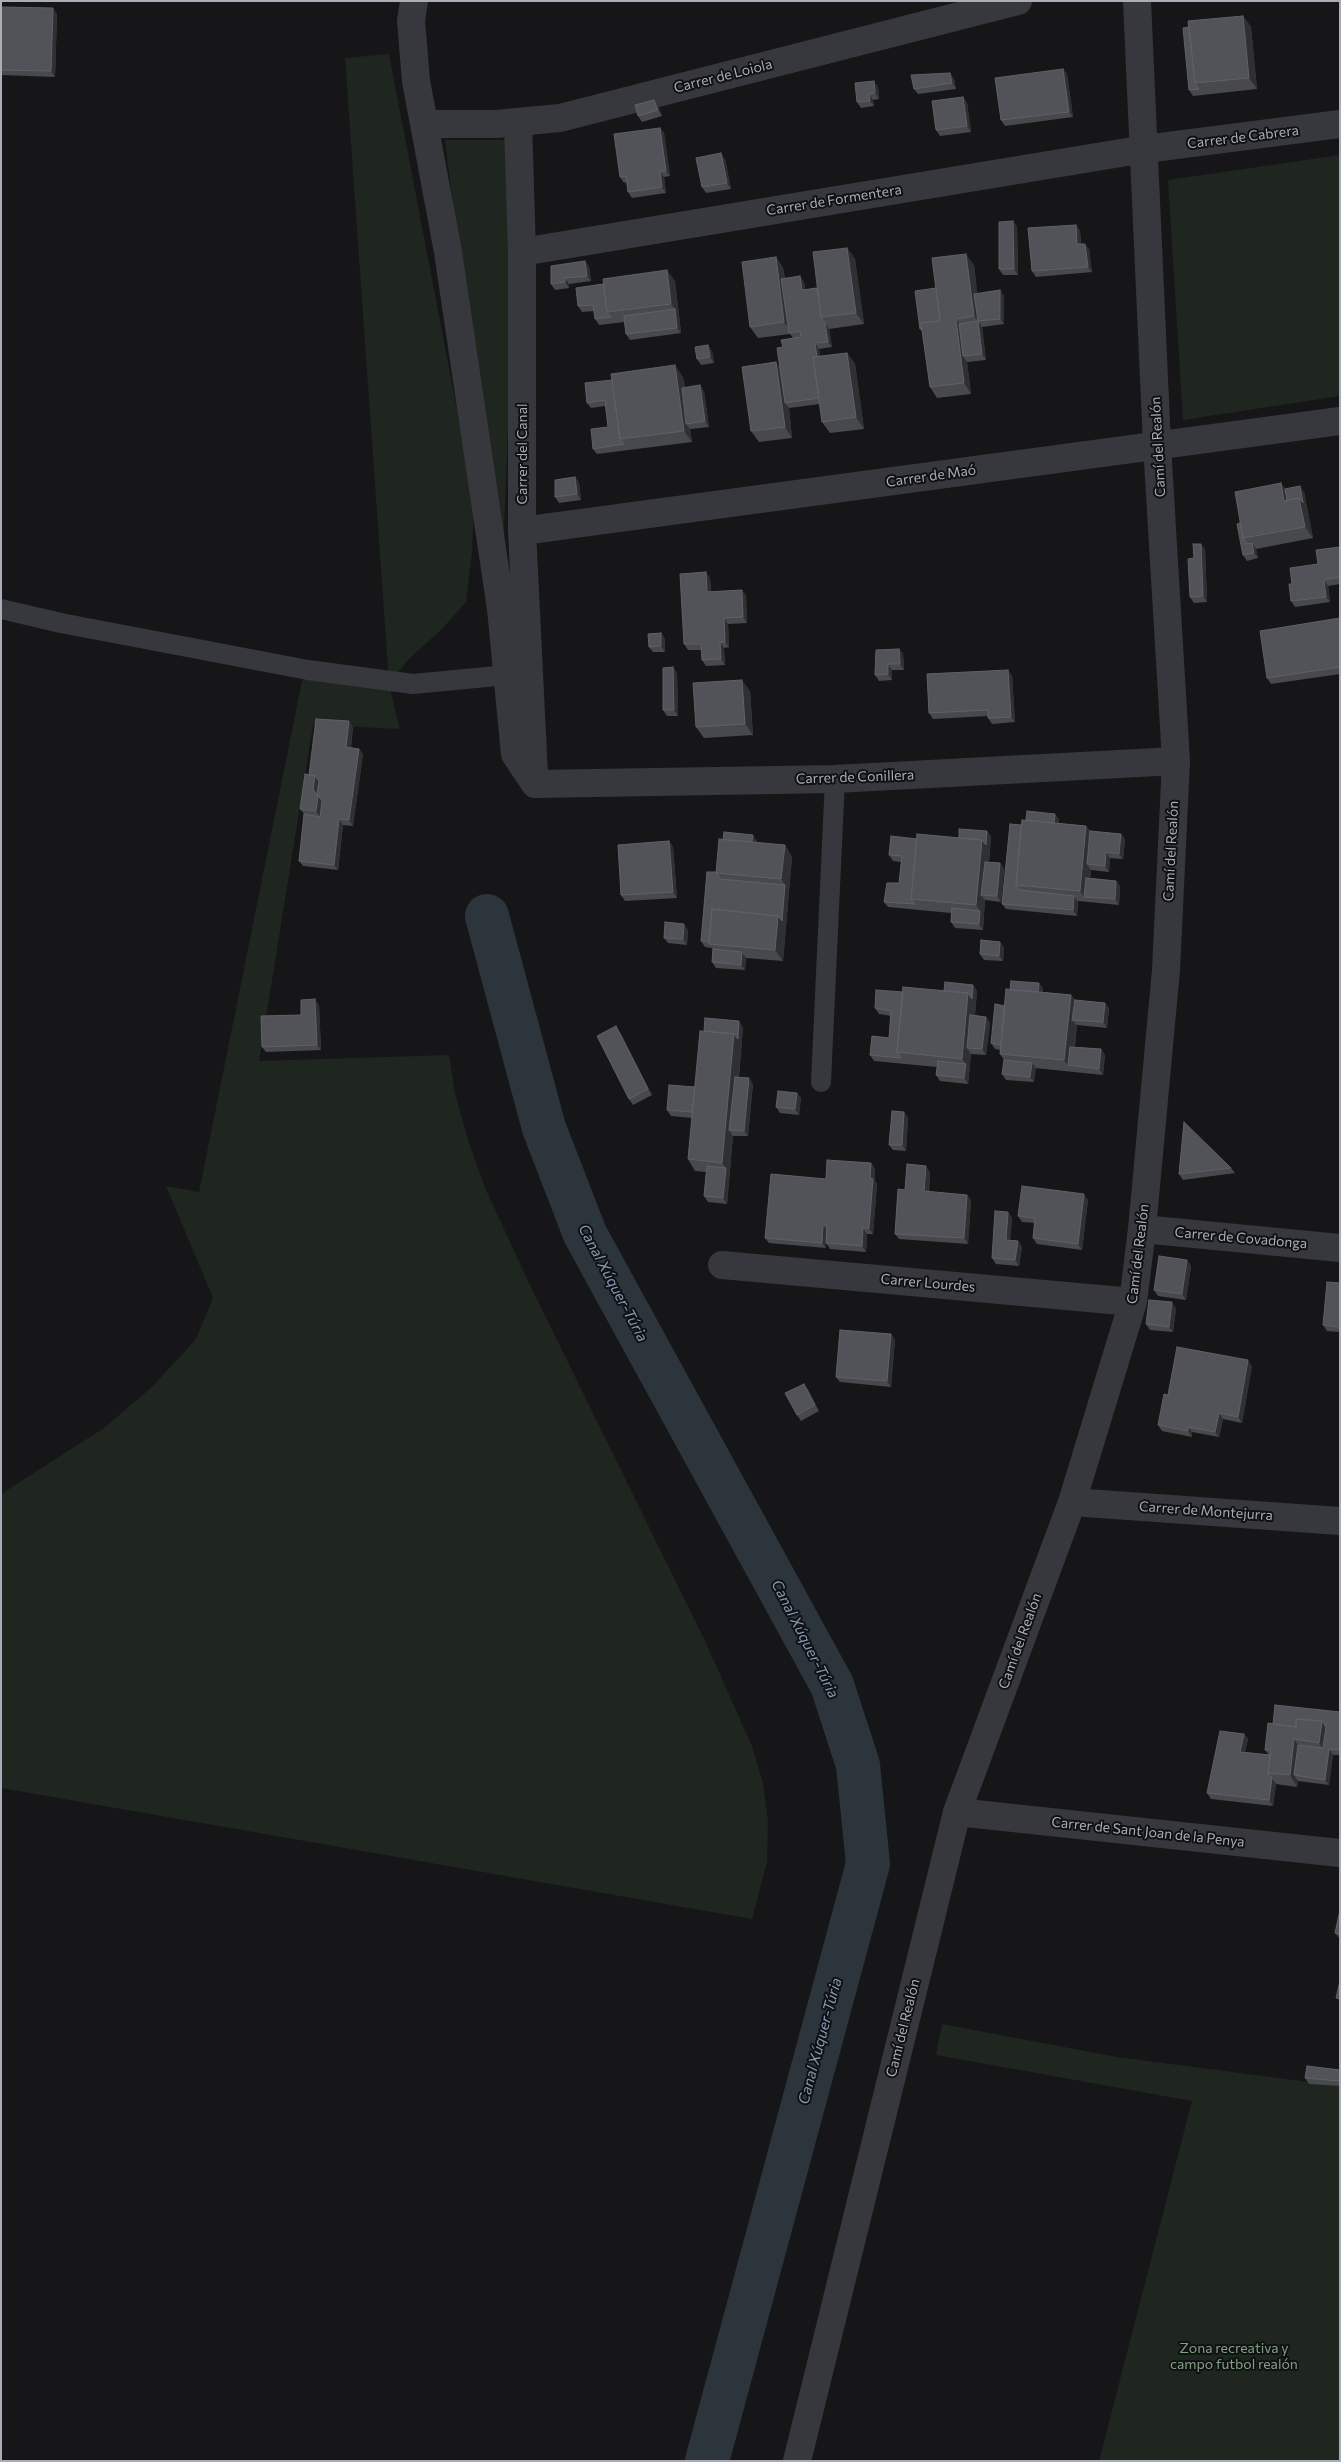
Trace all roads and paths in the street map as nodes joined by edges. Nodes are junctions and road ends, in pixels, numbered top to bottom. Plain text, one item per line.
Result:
1 (414, 1) edge
2 (1018, 1) edge
3 (1137, 1) edge
4 (518, 123) junction
5 (424, 124) junction
6 (1340, 124) edge
7 (1146, 149) junction
8 (522, 252) junction
9 (1340, 421) edge
10 (1157, 445) junction
11 (522, 531) junction
12 (1, 609) edge
13 (507, 674) junction
14 (1176, 761) junction
15 (835, 779) junction
16 (535, 784) junction
17 (821, 1082) dead end
18 (1142, 1229) junction
19 (1340, 1248) edge
20 (722, 1265) dead end
21 (1133, 1302) junction
22 (1072, 1502) junction
23 (1340, 1521) edge
24 (957, 1812) junction
25 (1340, 1853) edge
26 (803, 2433) junction
27 (790, 2461) edge
28 (797, 2461) edge

1 - 5 street
2 - 4 street, Carrer de Loiola
3 - 7 street, Camí del Realón
4 - 5 street, Carrer de Loiola
4 - 8 street, Carrer del Canal
5 - 13 street
6 - 7 street, Carrer de Cabrera
7 - 8 street, Carrer de Formentera
7 - 10 street, Camí del Realón
8 - 11 street, Carrer del Canal
9 - 10 street, Carrer de Maó
10 - 11 street, Carrer de Maó
10 - 14 street, Camí del Realón
11 - 16 street, Carrer del Canal
12 - 13 lane
13 - 16 street
14 - 15 street, Carrer de Conillera
14 - 18 street, Camí del Realón
15 - 16 street, Carrer de Conillera
15 - 17 lane
18 - 19 street, Carrer de Covadonga
18 - 21 street, Camí del Realón
20 - 21 street, Carrer Lourdes
21 - 22 street, Camí del Realón
22 - 23 street, Carrer de Montejurra
22 - 24 street, Camí del Realón
24 - 25 street, Carrer de Sant Joan de la Penya
24 - 26 street, Camí del Realón
26 - 27 street
26 - 28 street, Camí del Realón

